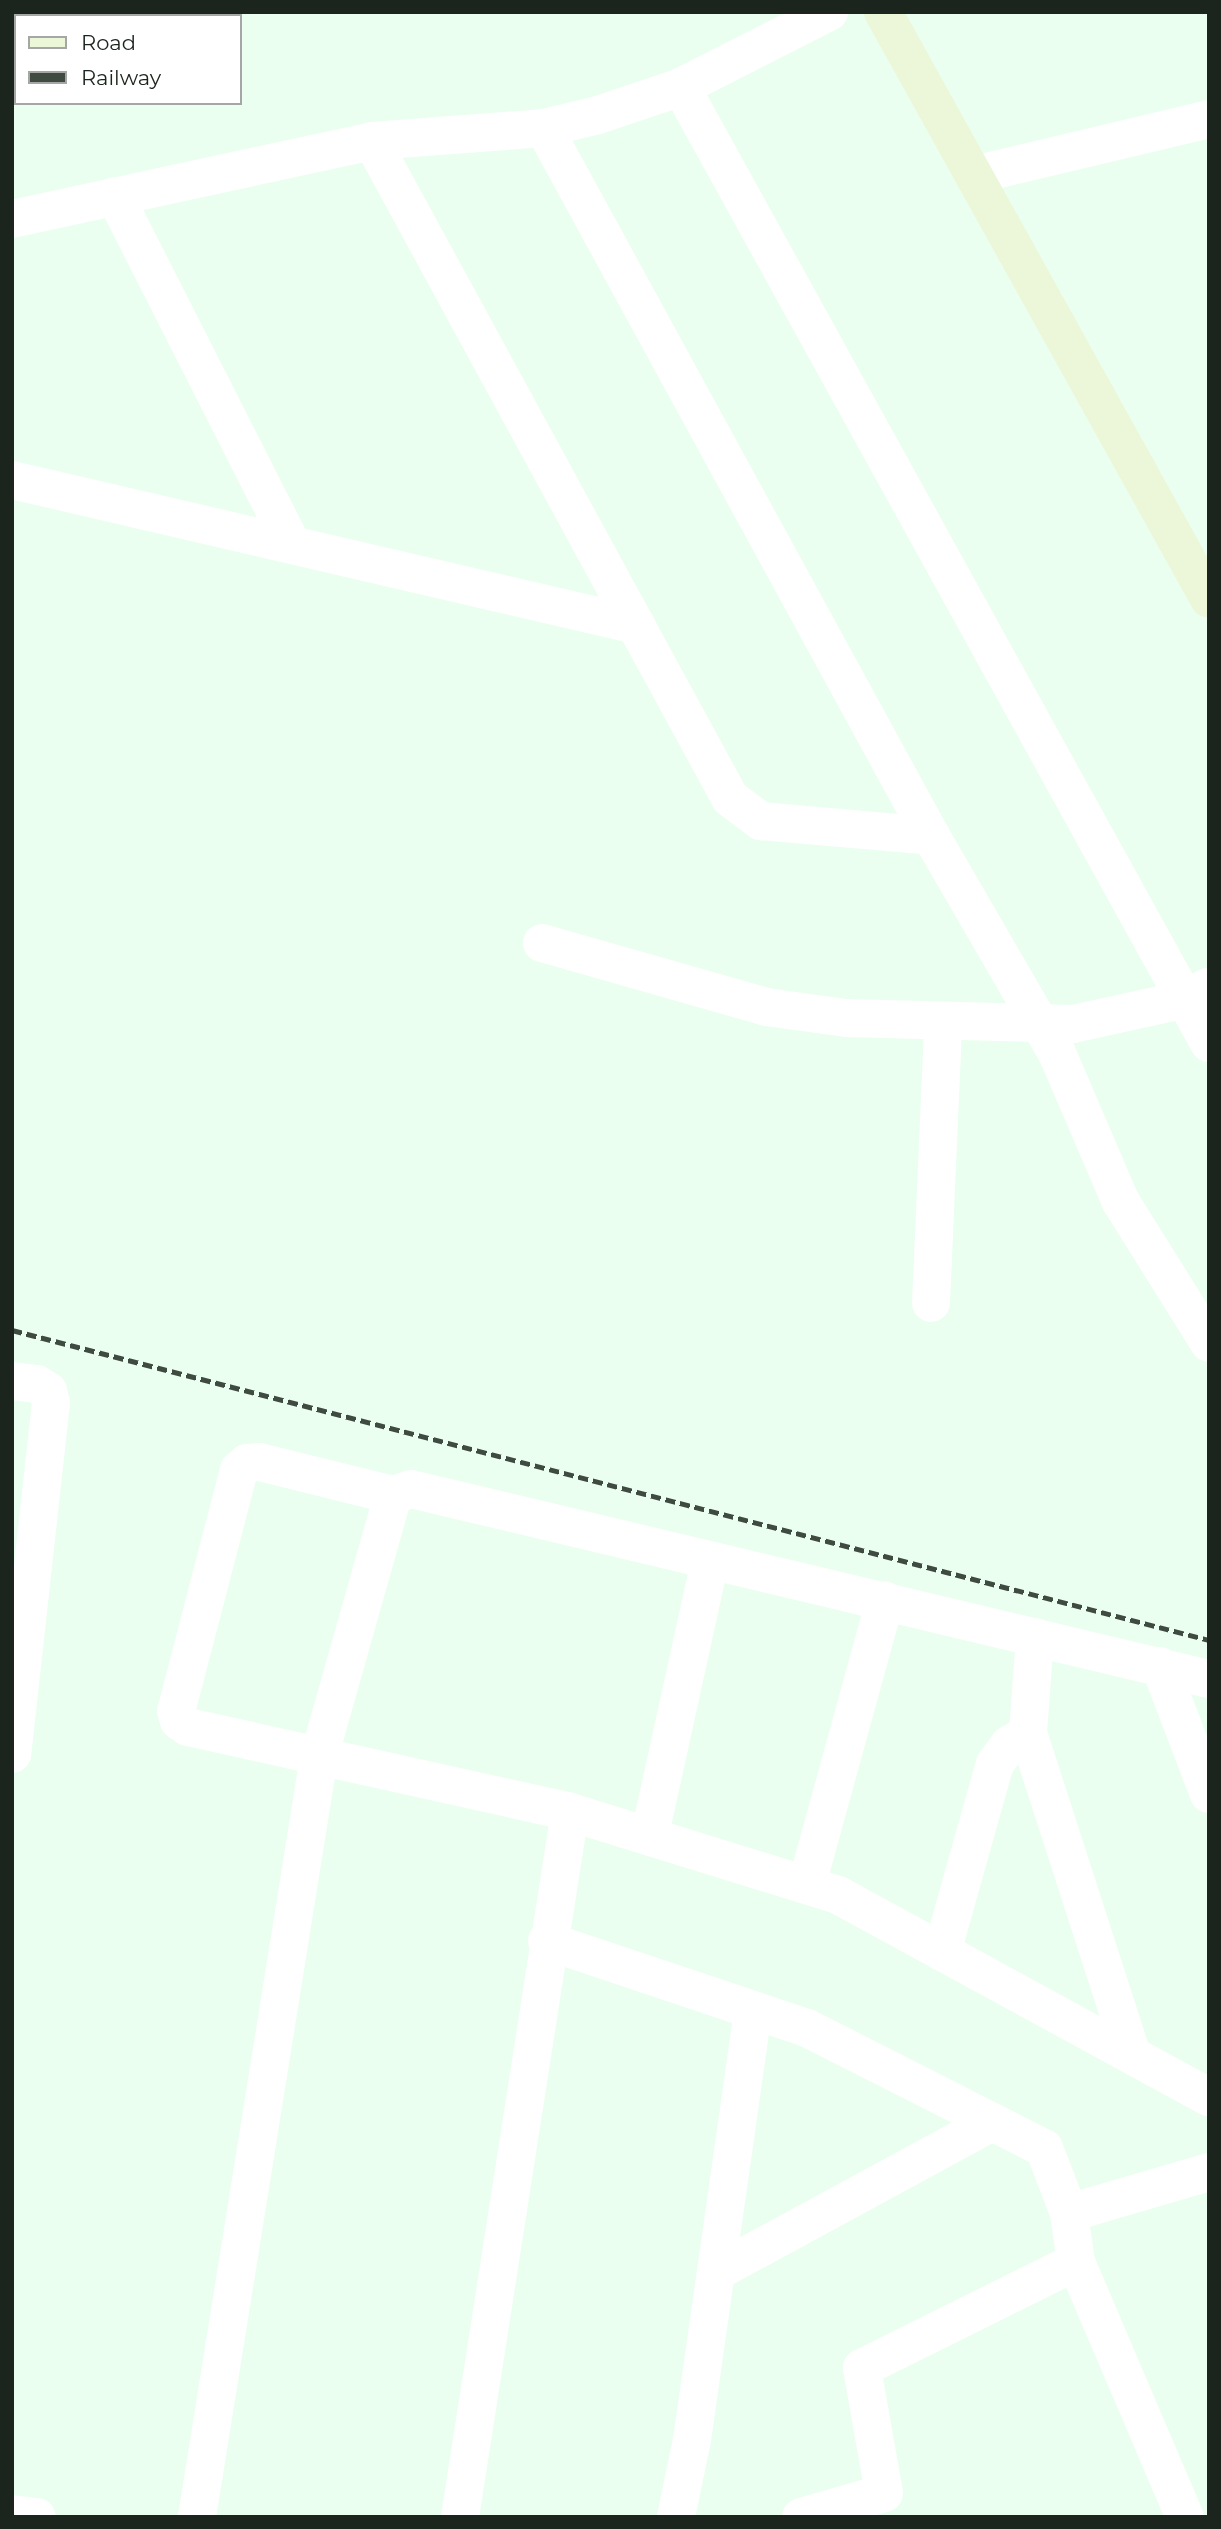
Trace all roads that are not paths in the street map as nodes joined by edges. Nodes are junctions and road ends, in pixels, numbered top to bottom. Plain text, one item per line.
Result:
1 (829, 12) edge
2 (883, 12) edge
3 (681, 87) junction
4 (1209, 119) edge
5 (544, 128) junction
6 (372, 141) junction
7 (974, 175) junction
8 (115, 196) junction
9 (12, 219) edge
10 (12, 480) edge
11 (292, 545) junction
12 (1209, 599) edge
13 (636, 625) junction
14 (930, 836) junction
15 (542, 943) dead end
16 (1196, 993) edge
17 (943, 1023) junction
18 (1040, 1024) junction
19 (1209, 1043) edge
20 (930, 1303) dead end
21 (1209, 1343) edge
22 (12, 1381) edge
23 (393, 1495) junction
24 (710, 1560) junction
25 (885, 1601) junction
26 (20, 1602) edge
27 (1035, 1637) junction
28 (1160, 1666) junction
29 (1209, 1679) edge
30 (1028, 1733) junction
31 (12, 1754) edge
32 (319, 1757) junction
33 (1209, 1794) edge
34 (570, 1812) junction
35 (650, 1834) junction
36 (807, 1884) junction
37 (547, 1941) junction
38 (942, 1952) junction
39 (753, 2010) junction
40 (1132, 2055) junction
41 (1209, 2097) edge
42 (992, 2122) junction
43 (1209, 2172) edge
44 (1069, 2213) junction
45 (1076, 2262) junction
46 (716, 2272) junction
47 (889, 2505) edge
48 (12, 2514) edge
49 (37, 2517) edge
50 (197, 2517) edge
51 (460, 2517) edge
52 (676, 2517) edge
53 (801, 2517) edge
54 (1185, 2517) edge

1 - 3 street
2 - 7 main road
3 - 5 street
3 - 16 street
4 - 7 street
5 - 6 street
5 - 14 street
6 - 8 street
6 - 13 street
7 - 12 main road
8 - 9 street
8 - 11 street
10 - 11 street
11 - 13 street
13 - 14 street
14 - 18 street
15 - 17 street
16 - 18 street
16 - 19 street
17 - 18 street
17 - 20 street
18 - 21 street
22 - 26 street
23 - 24 street
23 - 32 street
23 - 32 street
24 - 25 street
24 - 35 street
25 - 27 street
25 - 36 street
26 - 31 street
27 - 28 street
27 - 30 street
28 - 29 street
28 - 33 street
30 - 38 street
30 - 40 street
32 - 34 street
32 - 50 street
34 - 35 street
34 - 37 street
35 - 36 street
36 - 38 street
37 - 39 street
37 - 51 street
38 - 40 street
39 - 42 street
39 - 46 street
40 - 41 street
42 - 44 street
42 - 46 street
43 - 44 street
44 - 45 street
45 - 47 street
45 - 54 street
46 - 52 street
47 - 53 street
48 - 49 street

